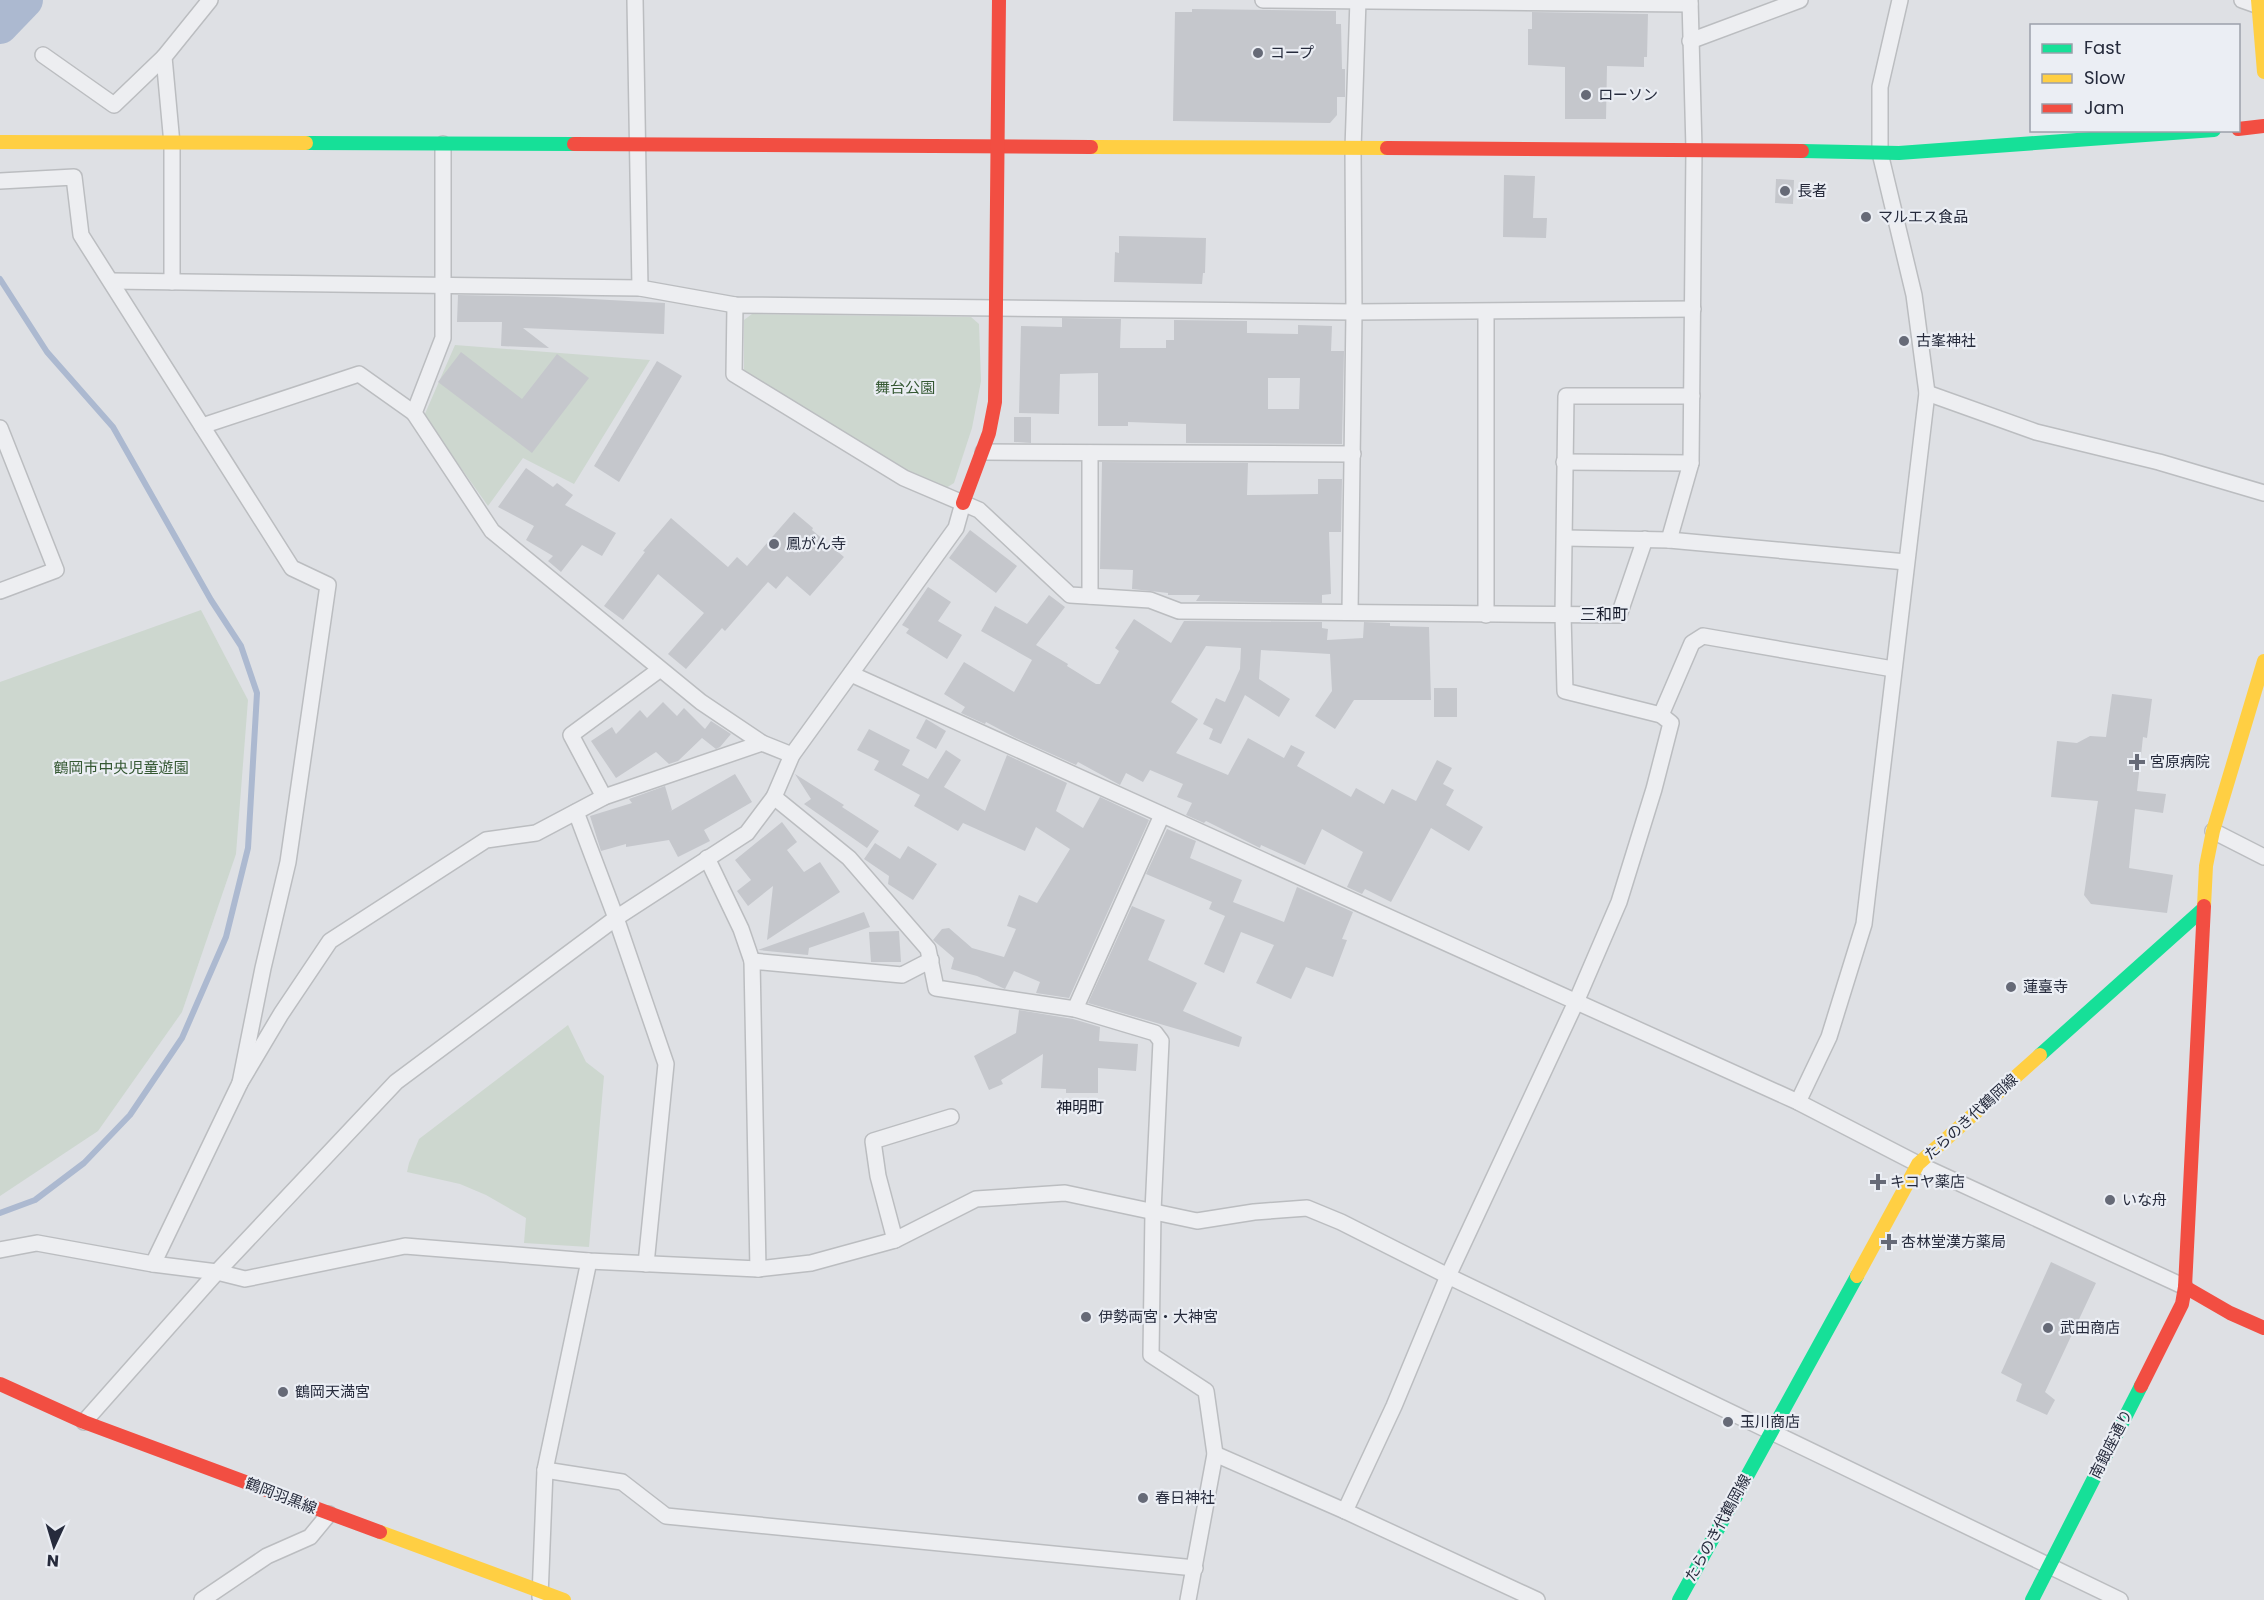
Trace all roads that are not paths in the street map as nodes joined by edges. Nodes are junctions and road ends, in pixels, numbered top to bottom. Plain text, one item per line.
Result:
1 (210, 0) edge
2 (635, 0) edge
3 (999, 0) edge
4 (1263, 0) edge
5 (1358, 0) edge
6 (1800, 0) edge
7 (1900, 0) edge
8 (2242, 0) edge
9 (1690, 2) edge
10 (2258, 3) edge
11 (1690, 40) junction
12 (43, 55) dead end
13 (164, 57) junction
14 (2264, 72) edge
15 (2264, 126) edge
16 (2240, 129) edge
17 (2185, 132) edge
18 (0, 142) edge
19 (172, 144) junction
20 (443, 144) junction
21 (638, 145) junction
22 (998, 147) junction
23 (1353, 149) junction
24 (1694, 149) junction
25 (1880, 153) junction
26 (0, 181) edge
27 (112, 281) junction
28 (172, 282) junction
29 (442, 285) junction
30 (640, 288) junction
31 (735, 305) junction
32 (996, 308) junction
33 (1693, 309) junction
34 (1354, 312) junction
35 (1486, 312) junction
36 (1927, 393) junction
37 (1692, 396) junction
38 (414, 413) junction
39 (202, 426) junction
40 (0, 428) edge
41 (983, 452) junction
42 (1090, 453) junction
43 (1353, 454) junction
44 (6, 459) edge
45 (1564, 462) junction
46 (1691, 463) junction
47 (2264, 493) edge
48 (963, 503) junction
49 (1565, 538) junction
50 (1646, 540) junction
51 (1669, 540) junction
52 (1906, 562) junction
53 (0, 591) edge
54 (1090, 596) junction
55 (1350, 612) junction
56 (1486, 615) junction
57 (1563, 615) junction
58 (2264, 661) edge
59 (1893, 669) junction
60 (659, 670) junction
61 (851, 674) junction
62 (1661, 715) junction
63 (762, 742) junction
64 (792, 754) junction
65 (604, 797) junction
66 (774, 797) junction
67 (576, 812) junction
68 (1162, 815) junction
69 (2213, 831) junction
70 (2264, 856) edge
71 (707, 858) junction
72 (2202, 910) junction
73 (616, 918) junction
74 (931, 960) junction
75 (752, 961) junction
76 (1576, 1002) junction
77 (1075, 1009) junction
78 (240, 1083) junction
79 (1798, 1102) junction
80 (951, 1117) dead end
81 (1918, 1164) junction
82 (1153, 1211) junction
83 (895, 1240) junction
84 (0, 1250) edge
85 (589, 1260) junction
86 (153, 1264) junction
87 (646, 1264) junction
88 (758, 1269) junction
89 (217, 1272) junction
90 (1448, 1276) junction
91 (2185, 1287) junction
92 (2264, 1328) edge
93 (0, 1384) edge
94 (84, 1422) junction
95 (1772, 1431) junction
96 (1215, 1454) junction
97 (544, 1470) junction
98 (1345, 1511) junction
99 (329, 1514) junction
100 (2049, 1566) junction
101 (1195, 1568) junction
102 (541, 1596) edge
103 (204, 1599) edge
104 (564, 1600) edge
105 (1188, 1600) edge
106 (1537, 1600) edge
107 (1679, 1600) edge
108 (2032, 1600) edge
109 (2120, 1600) edge

1 - 13 street
2 - 21 street
3 - 22 street
4 - 5 street
5 - 9 street
5 - 23 street
6 - 11 street
7 - 25 street
8 - 10 street
9 - 11 street
10 - 14 street
11 - 24 street
12 - 13 street
13 - 19 street
15 - 16 street
17 - 25 street
18 - 19 street
19 - 20 street
19 - 28 street
20 - 21 street
20 - 29 street
21 - 22 street
21 - 30 street
22 - 23 street
22 - 32 street
23 - 24 street
23 - 34 street
24 - 25 street
24 - 33 street
25 - 36 street
26 - 27 street
27 - 28 street
27 - 39 street
28 - 29 street
29 - 30 street
29 - 38 street
30 - 31 street
31 - 32 street
31 - 48 street
32 - 34 street
32 - 41 street
33 - 35 street
33 - 37 street
34 - 35 street
34 - 43 street
35 - 56 street
36 - 47 street
36 - 52 street
37 - 45 street
37 - 46 street
38 - 39 street
38 - 60 street
39 - 78 street
40 - 44 street
41 - 42 street
41 - 48 street
42 - 43 street
42 - 54 street
43 - 55 street
44 - 53 street
45 - 46 street
45 - 49 street
46 - 51 street
48 - 54 street
48 - 61 street
49 - 50 street
49 - 57 street
50 - 51 street
50 - 57 street
51 - 52 street
52 - 59 street
54 - 55 street
55 - 56 street
56 - 57 street
57 - 62 street
58 - 69 street
59 - 62 street
59 - 79 street
60 - 63 street
60 - 65 street
61 - 64 street
61 - 68 street
62 - 76 street
63 - 64 street
63 - 65 street
64 - 66 street
65 - 67 street
66 - 71 street
66 - 74 street
67 - 73 street
67 - 78 street
68 - 76 street
68 - 77 street
69 - 70 street
69 - 72 street
71 - 73 street
71 - 75 street
72 - 81 street, たらのき代鶴岡線
72 - 91 street, 南銀座通り
73 - 87 street
73 - 89 street
74 - 75 street
74 - 77 street
75 - 88 street
76 - 79 street
76 - 90 street
77 - 82 street
78 - 86 street
79 - 81 street
80 - 83 street
81 - 91 street
81 - 95 street, たらのき代鶴岡線
82 - 83 street
82 - 90 street
82 - 96 street
83 - 88 street
84 - 86 street
85 - 87 street
85 - 89 street
85 - 97 street
86 - 89 street
87 - 88 street
89 - 94 street
90 - 95 street
90 - 98 street
91 - 92 street
91 - 100 street, 南銀座通り
93 - 94 street, 鶴岡羽黒線
94 - 99 street, 鶴岡羽黒線
95 - 100 street
95 - 107 street, たらのき代鶴岡線
96 - 98 street
96 - 101 street
97 - 101 street
97 - 102 street
98 - 106 street
99 - 102 street, 鶴岡羽黒線
99 - 103 street
100 - 108 street, 南銀座通り
100 - 109 street
101 - 105 street
102 - 104 street, 鶴岡羽黒線

